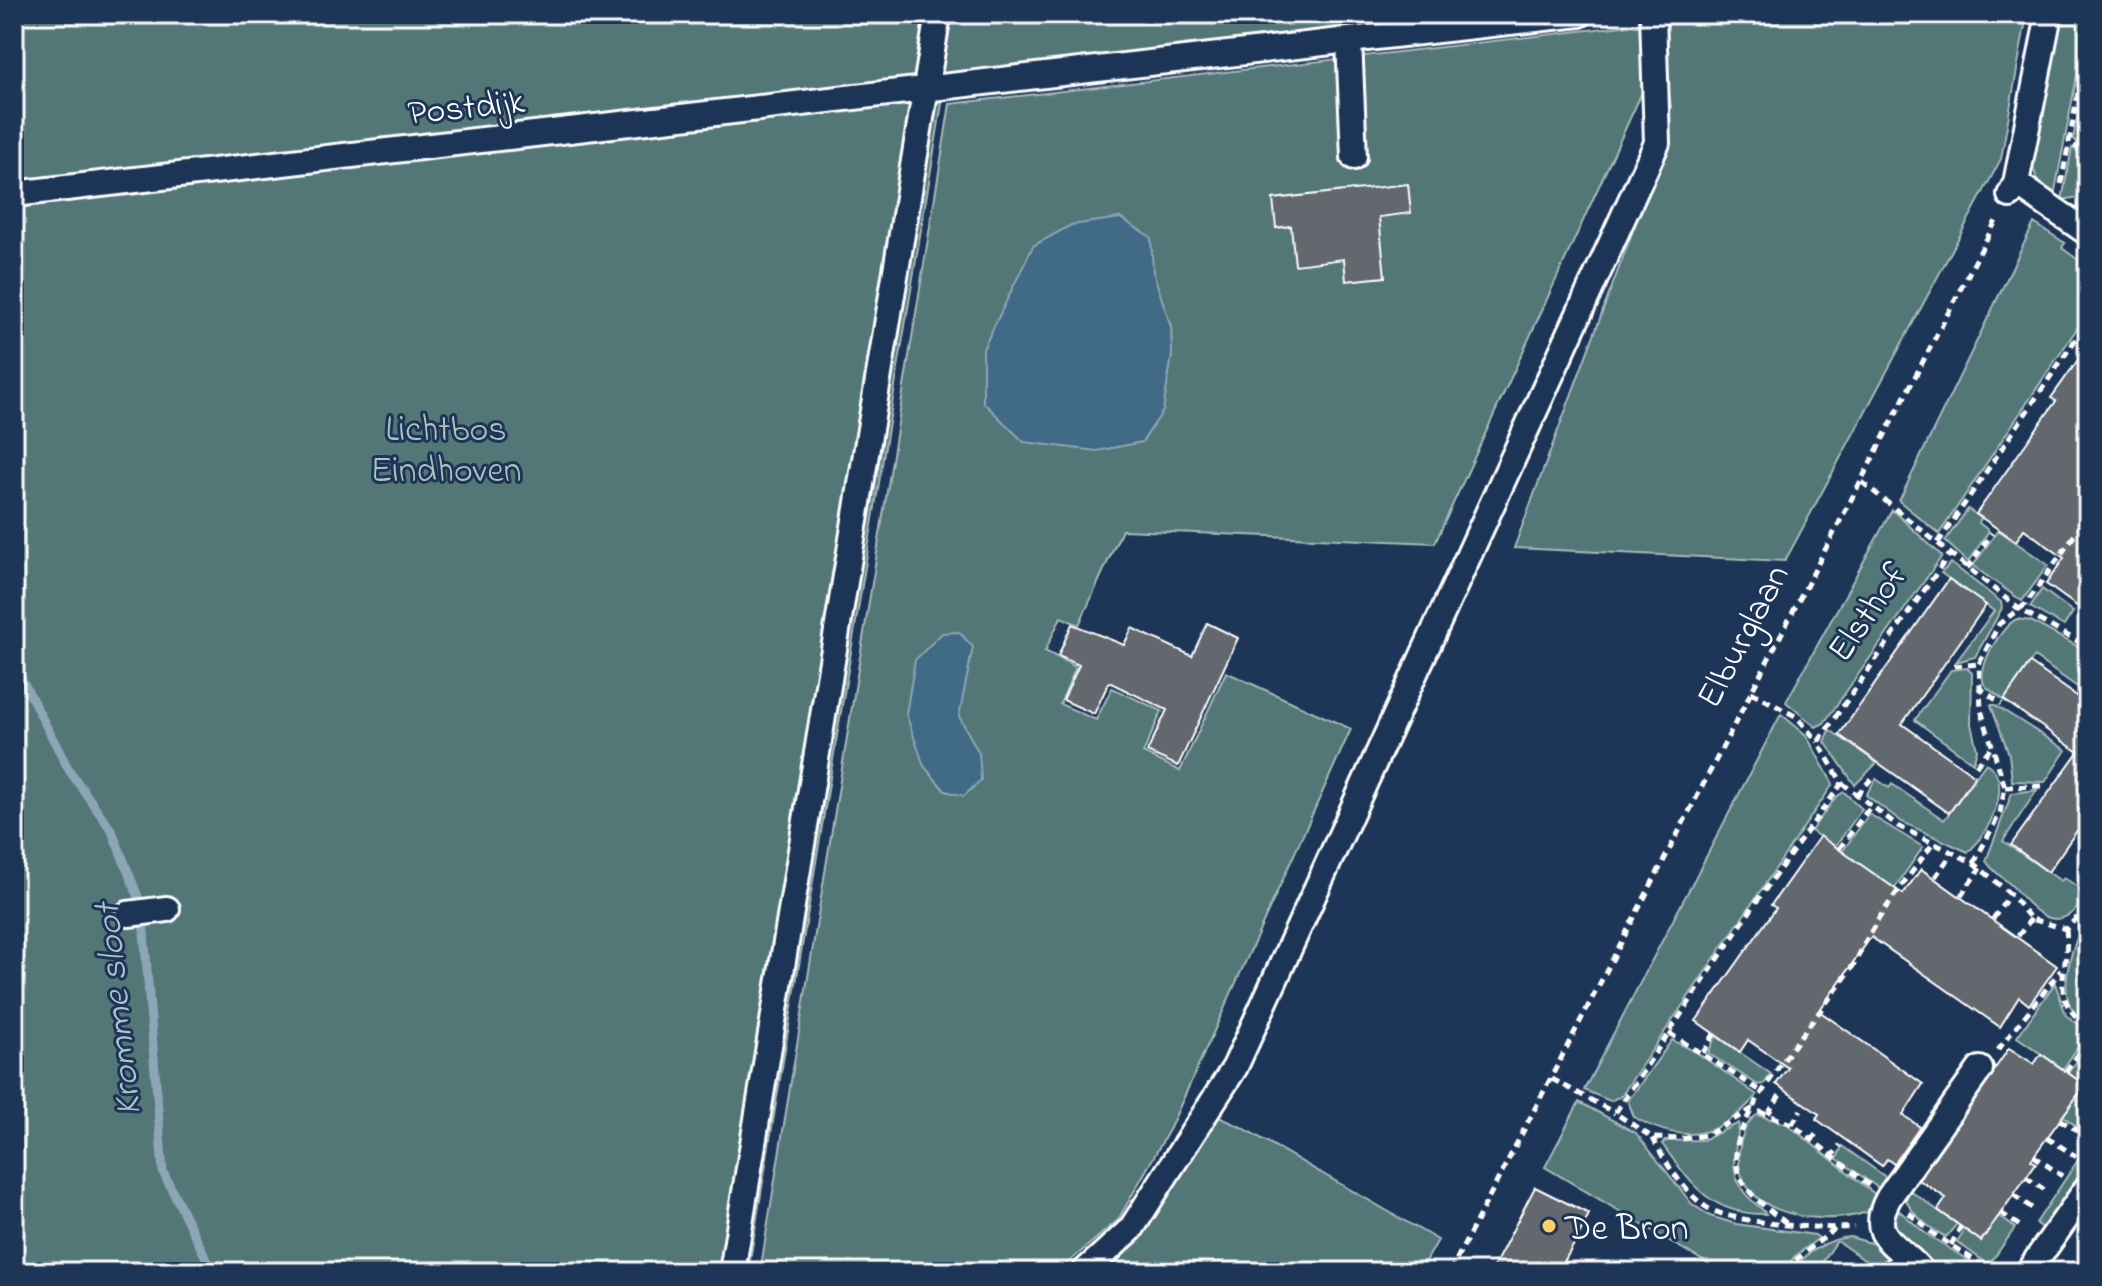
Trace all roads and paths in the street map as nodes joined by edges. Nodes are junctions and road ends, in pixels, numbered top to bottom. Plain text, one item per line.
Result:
1 (938, 14) edge
2 (1580, 14) edge
3 (1653, 14) edge
4 (2049, 14) edge
5 (2088, 38) edge
6 (1349, 40) junction
7 (926, 91) junction
8 (2069, 142) junction
9 (2088, 155) edge
10 (1354, 157) dead end
11 (2013, 189) junction
12 (14, 194) edge
13 (2058, 199) dead end
14 (2088, 233) edge
15 (2088, 321) edge
16 (1862, 482) junction
17 (2088, 516) edge
18 (1992, 533) dead end
19 (1938, 543) junction
20 (1949, 555) junction
21 (1967, 569) junction
22 (2019, 609) junction
23 (2088, 647) edge
24 (1979, 664) junction
25 (1954, 666) dead end
26 (1977, 686) junction
27 (1751, 692) junction
28 (2002, 704) dead end
29 (1818, 742) junction
30 (1994, 744) junction
31 (1976, 766) dead end
32 (1873, 777) dead end
33 (1842, 783) junction
34 (2042, 786) dead end
35 (2005, 787) junction
36 (1857, 795) junction
37 (1870, 807) junction
38 (1932, 845) junction
39 (1839, 849) dead end
40 (1953, 852) junction
41 (1974, 863) junction
42 (1980, 868) junction
43 (1935, 877) dead end
44 (2010, 894) junction
45 (1961, 896) dead end
46 (2088, 906) edge
47 (1993, 919) dead end
48 (2031, 919) junction
49 (2066, 929) junction
50 (2018, 936) dead end
51 (2061, 970) junction
52 (2088, 1027) edge
53 (1669, 1033) junction
54 (1714, 1034) dead end
55 (2088, 1041) edge
56 (1703, 1053) junction
57 (1980, 1069) joint
58 (2066, 1071) dead end
59 (1552, 1079) junction
60 (1764, 1093) junction
61 (1780, 1095) dead end
62 (1752, 1109) junction
63 (1801, 1110) dead end
64 (1615, 1113) junction
65 (1768, 1114) junction
66 (2060, 1120) dead end
67 (1792, 1124) junction
68 (1819, 1130) dead end
69 (2088, 1137) edge
70 (1653, 1138) junction
71 (2047, 1138) dead end
72 (1811, 1141) junction
73 (1840, 1145) dead end
74 (2034, 1156) dead end
75 (2076, 1156) dead end
76 (1831, 1158) junction
77 (2062, 1176) dead end
78 (2026, 1177) dead end
79 (2088, 1187) edge
80 (2049, 1193) dead end
81 (2014, 1195) dead end
82 (1889, 1197) junction
83 (2036, 1211) dead end
84 (2001, 1213) dead end
85 (1786, 1223) junction
86 (1880, 1225) junction
87 (1961, 1226) dead end
88 (1835, 1229) junction
89 (2024, 1229) dead end
90 (1951, 1245) junction
91 (1903, 1252) junction
92 (732, 1272) edge
93 (1084, 1272) edge
94 (1450, 1272) edge
95 (1788, 1272) edge
96 (1887, 1272) edge
97 (1922, 1272) edge
98 (1993, 1272) edge
99 (2028, 1272) edge

1 - 7 street
2 - 6 street, Postdijk
3 - 93 street
4 - 11 street
5 - 8 path
6 - 7 street, Postdijk
6 - 10 street
7 - 12 street, Postdijk
7 - 92 street
8 - 9 path
8 - 13 path
11 - 14 street
11 - 16 path, Elburglaan
15 - 19 path, Elsthof
16 - 19 path
16 - 27 path, Elburglaan
17 - 22 path
18 - 21 path
19 - 20 path
20 - 21 path, Elsthof
20 - 29 path, Elsthof
21 - 22 path, Elsthof
22 - 23 path, Elsthof
22 - 24 path
24 - 25 path
24 - 26 path
26 - 28 path
26 - 30 path
27 - 29 path
27 - 59 path, Elburglaan
29 - 33 path
30 - 31 path
30 - 35 path
32 - 36 path
33 - 36 path
33 - 53 path
34 - 35 path
35 - 41 path
36 - 37 path
37 - 38 path
37 - 39 path
38 - 40 path
38 - 60 path
40 - 41 path
40 - 43 path
41 - 42 path
42 - 44 path
42 - 45 path
44 - 47 path
44 - 48 path
46 - 49 path
48 - 49 path
48 - 50 path
49 - 51 path
51 - 52 path
51 - 57 path
53 - 56 path
53 - 64 path
54 - 56 path
55 - 58 path
56 - 60 path
57 - 82 street
59 - 64 path
59 - 94 path, Elburglaan
60 - 62 path
61 - 65 path
62 - 65 path
62 - 70 path
62 - 85 path
63 - 67 path
64 - 70 path
65 - 67 path
66 - 69 path
67 - 72 path
68 - 72 path
70 - 85 path
71 - 75 path
72 - 76 path
73 - 76 path
74 - 77 path
76 - 82 path
78 - 80 path
79 - 99 street
81 - 83 path
82 - 86 street
82 - 90 path
84 - 89 path
85 - 88 path
86 - 88 path
86 - 91 street
87 - 90 path
88 - 95 path
90 - 98 path
91 - 96 lane
91 - 97 street

